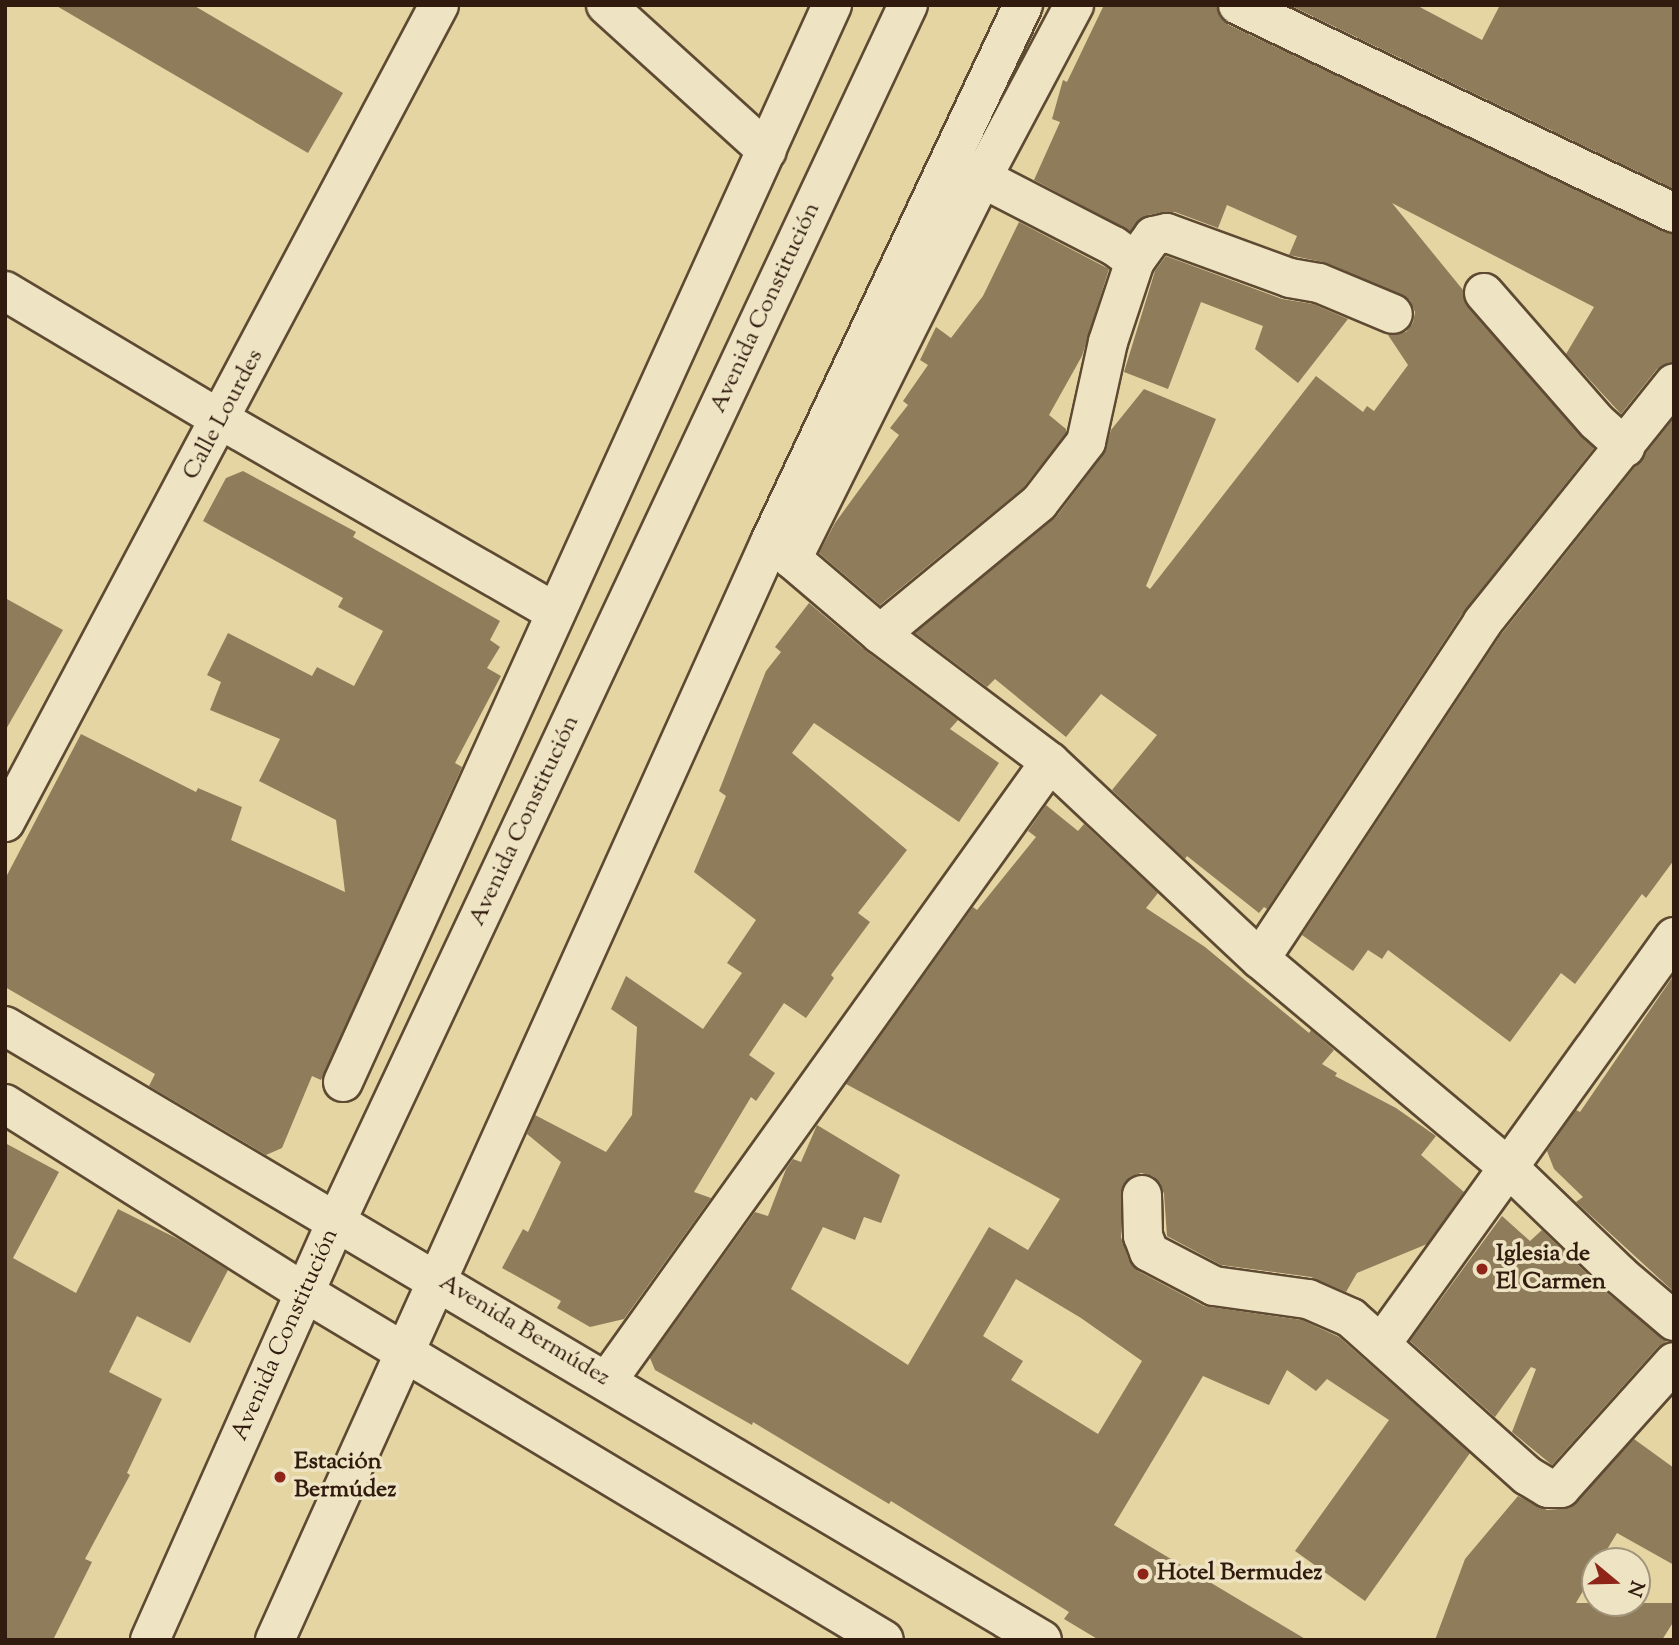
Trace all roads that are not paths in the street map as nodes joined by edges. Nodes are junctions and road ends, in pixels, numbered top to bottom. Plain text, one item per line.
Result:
1 (439, 5) edge
2 (606, 5) edge
3 (832, 5) edge
4 (908, 5) edge
5 (1023, 5) edge
6 (1074, 5) edge
7 (1238, 5) edge
8 (767, 151) junction
9 (982, 178) junction
10 (1674, 213) edge
11 (1135, 261) junction
12 (5, 291) edge
13 (1484, 293) dead end
14 (1393, 314) dead end
15 (1674, 383) edge
16 (221, 420) junction
17 (1625, 447) junction
18 (555, 612) junction
19 (880, 634) junction
20 (1050, 762) junction
21 (5, 822) edge
22 (1674, 937) edge
23 (1260, 959) junction
24 (5, 1026) edge
25 (343, 1082) dead end
26 (5, 1104) edge
27 (1509, 1168) junction
28 (1142, 1195) dead end
29 (336, 1222) junction
30 (436, 1279) junction
31 (304, 1292) junction
32 (1674, 1321) edge
33 (1382, 1343) junction
34 (406, 1351) junction
35 (1674, 1362) edge
36 (607, 1381) junction
37 (150, 1640) edge
38 (275, 1640) edge
39 (884, 1640) edge
40 (1042, 1640) edge

1 - 16 street, Calle Lourdes
2 - 8 street
3 - 8 street
4 - 29 street, Avenida Constitución
5 - 30 street
6 - 9 street
7 - 10 street
8 - 18 street
9 - 11 street
9 - 19 street
11 - 14 street
11 - 19 street
12 - 16 street
13 - 17 street
15 - 17 street
16 - 18 street
16 - 21 street, Calle Lourdes
17 - 23 street
18 - 25 street
19 - 20 street
20 - 23 street
20 - 36 street
22 - 27 street
23 - 27 street
24 - 29 street, Avenida Bermúdez
26 - 31 street
27 - 32 street
27 - 33 street
28 - 33 street
29 - 30 street, Avenida Bermúdez
29 - 31 street, Avenida Constitución
30 - 34 street
30 - 36 street, Avenida Bermúdez
31 - 34 street
31 - 37 street, Avenida Constitución
33 - 35 street
34 - 38 street
34 - 39 street
36 - 40 street, Avenida Bermúdez

